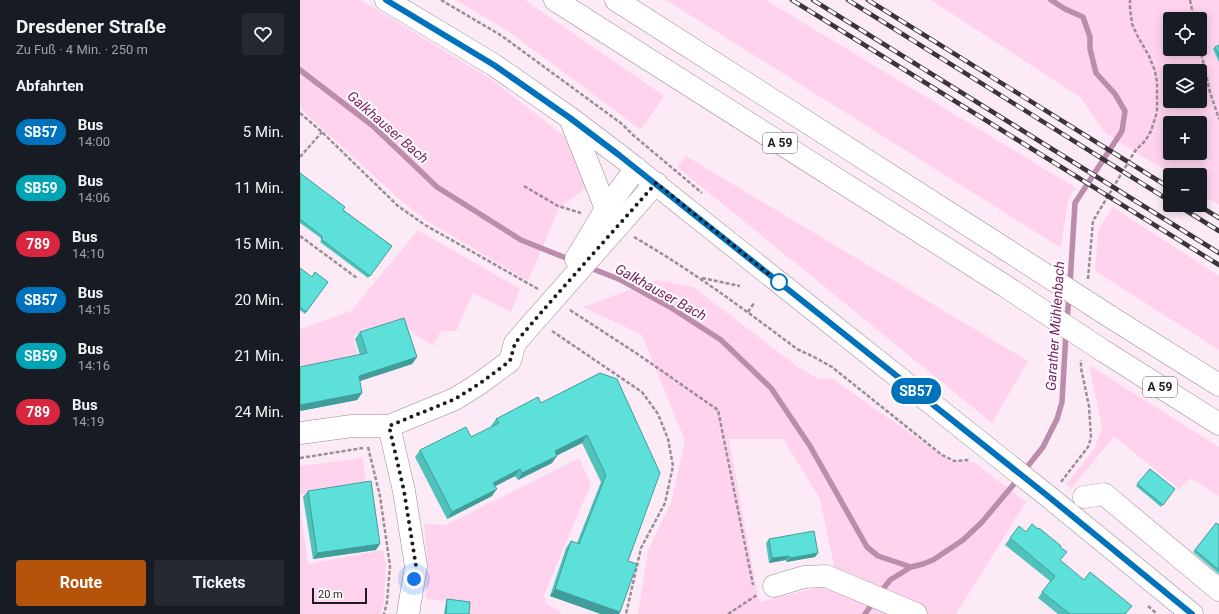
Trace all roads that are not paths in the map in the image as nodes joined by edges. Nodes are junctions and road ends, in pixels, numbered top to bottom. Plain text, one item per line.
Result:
1 (386, 0) edge
2 (555, 0) edge
3 (616, 0) edge
4 (570, 118) junction
5 (636, 168) junction
6 (656, 183) junction
7 (605, 222) junction
8 (1219, 385) edge
9 (1219, 424) edge
10 (389, 426) junction
11 (300, 433) edge
12 (1084, 496) dead end
13 (774, 586) dead end
14 (1219, 590) edge
15 (408, 614) edge
16 (916, 614) edge
17 (1192, 614) edge

1 - 4 main road
2 - 9 main road, A 59, bridge
3 - 8 main road, A 59, bridge
4 - 5 main road
4 - 7 main road
5 - 6 main road
5 - 7 main road
6 - 7 main road
6 - 17 main road
7 - 10 main road
10 - 11 main road
10 - 15 main road
12 - 14 main road
13 - 16 main road

